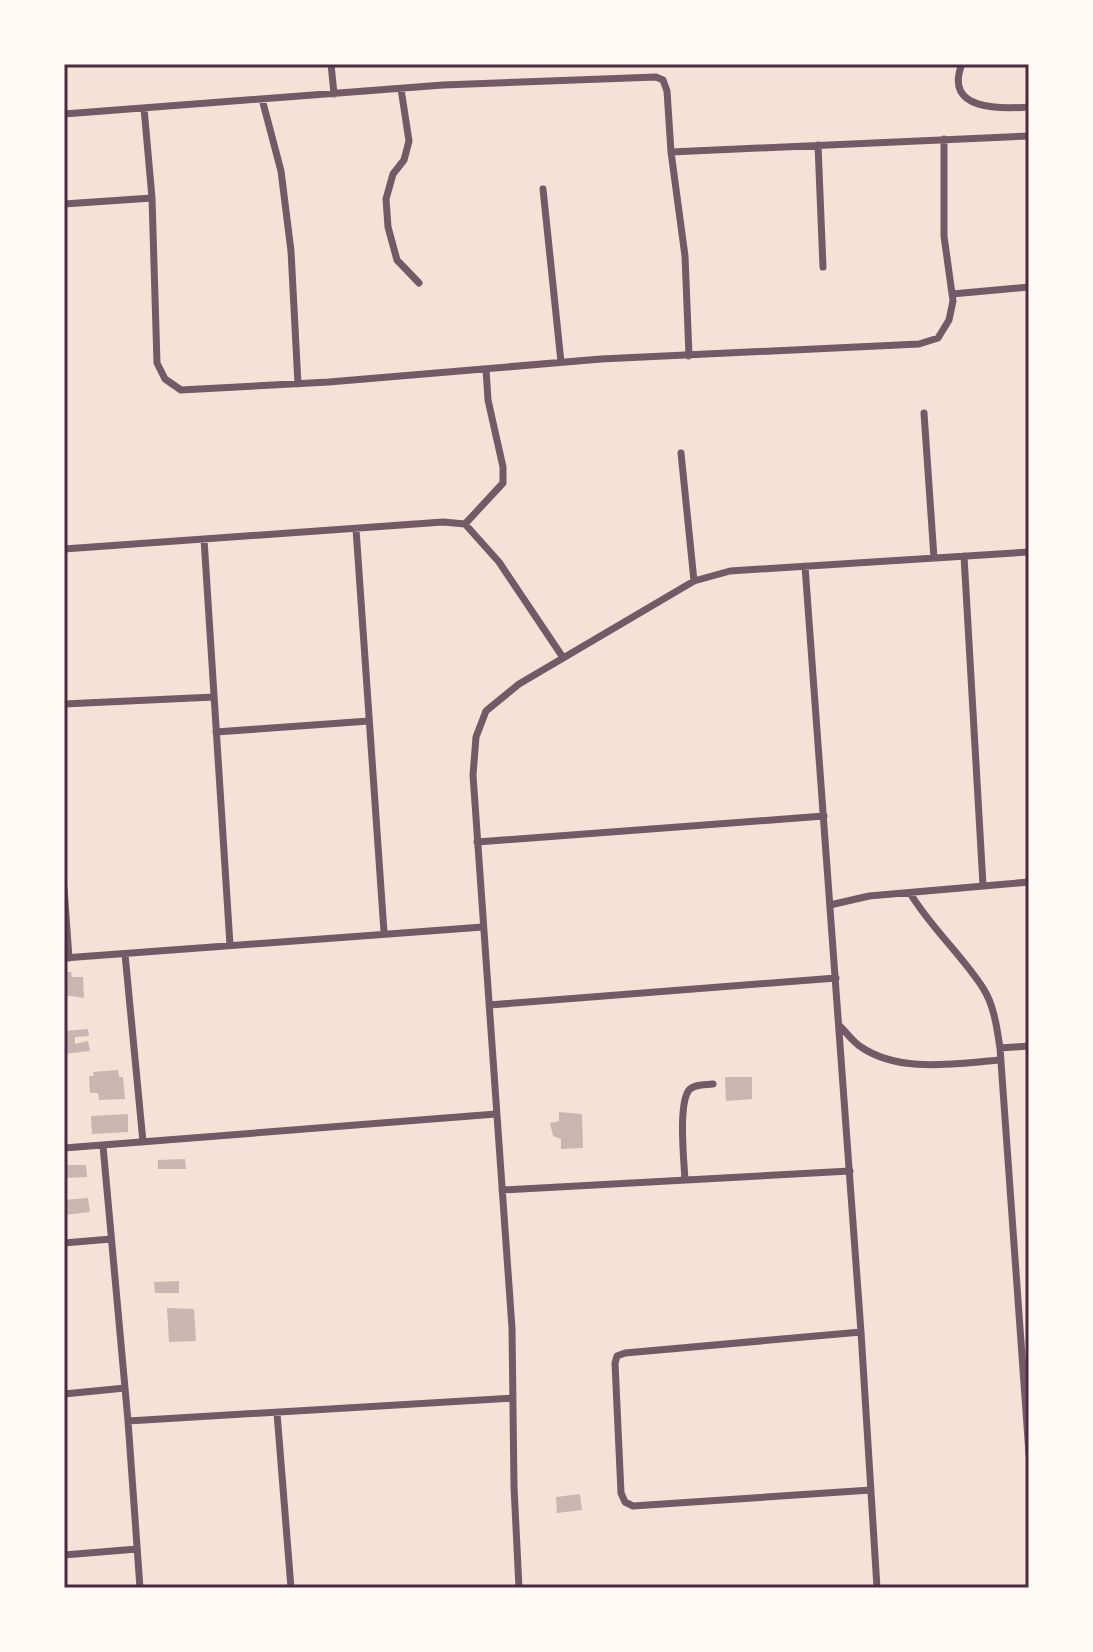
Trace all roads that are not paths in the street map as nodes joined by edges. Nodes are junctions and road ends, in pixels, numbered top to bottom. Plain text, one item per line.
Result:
1 (331, 64) edge
2 (962, 64) edge
3 (401, 89) junction
4 (334, 94) junction
5 (262, 99) junction
6 (1029, 107) edge
7 (144, 108) junction
8 (64, 114) edge
9 (1029, 136) edge
10 (944, 139) junction
11 (818, 145) junction
12 (671, 152) junction
13 (543, 189) dead end
14 (152, 198) junction
15 (64, 204) edge
16 (823, 267) dead end
17 (419, 283) dead end
18 (1029, 287) edge
19 (952, 294) junction
20 (689, 356) junction
21 (561, 362) junction
22 (486, 369) junction
23 (298, 384) junction
24 (924, 413) dead end
25 (681, 453) dead end
26 (465, 524) junction
27 (356, 529) junction
28 (204, 539) junction
29 (64, 549) edge
30 (1029, 552) edge
31 (964, 556) junction
32 (934, 558) junction
33 (805, 566) junction
34 (694, 581) junction
35 (562, 656) junction
36 (214, 697) junction
37 (64, 704) edge
38 (369, 721) junction
39 (216, 732) junction
40 (824, 816) junction
41 (477, 842) junction
42 (1029, 882) edge
43 (983, 885) junction
44 (64, 888) edge
45 (910, 893) junction
46 (830, 905) junction
47 (483, 927) junction
48 (384, 932) junction
49 (230, 945) junction
50 (125, 954) junction
51 (67, 958) edge
52 (836, 978) junction
53 (489, 1005) junction
54 (839, 1025) junction
55 (1029, 1046) edge
56 (1000, 1048) junction
57 (1001, 1060) junction
58 (713, 1084) dead end
59 (496, 1114) junction
60 (143, 1142) junction
61 (103, 1146) junction
62 (64, 1148) edge
63 (850, 1171) junction
64 (685, 1180) junction
65 (502, 1190) junction
66 (111, 1239) junction
67 (64, 1243) edge
68 (861, 1332) junction
69 (125, 1388) junction
70 (64, 1394) edge
71 (513, 1398) junction
72 (277, 1413) junction
73 (128, 1421) junction
74 (1029, 1454) edge
75 (871, 1490) junction
76 (137, 1549) junction
77 (64, 1555) edge
78 (140, 1588) edge
79 (291, 1588) edge
80 (519, 1588) edge
81 (877, 1588) edge

1 - 4 street
2 - 6 street
3 - 4 street
3 - 12 street
3 - 17 street
4 - 5 street
5 - 7 street
5 - 23 street
7 - 8 street
7 - 14 street
9 - 10 street
10 - 11 street
10 - 19 street
11 - 12 street
11 - 16 street
12 - 20 street
13 - 21 street
14 - 15 street
14 - 23 street
18 - 19 street
19 - 20 street
20 - 21 street
21 - 22 street
22 - 23 street
22 - 26 street
24 - 32 street
25 - 34 street
26 - 27 street
26 - 35 street
27 - 28 street
27 - 38 street
28 - 29 street
28 - 36 street
30 - 31 street
31 - 32 street
31 - 43 street
32 - 33 street
33 - 34 street
33 - 40 street
34 - 35 street
35 - 41 street
36 - 37 street
36 - 39 street
38 - 39 street
38 - 48 street
39 - 49 street
40 - 41 street
40 - 46 street
41 - 47 street
42 - 43 street
43 - 45 street
44 - 51 street
45 - 46 street
45 - 56 street
46 - 52 street
47 - 48 street
47 - 53 street
48 - 49 street
49 - 50 street
50 - 51 street
50 - 60 street
52 - 53 street
52 - 54 street
53 - 59 street
54 - 57 street
54 - 63 street
55 - 56 street
56 - 57 street
57 - 74 street
58 - 64 street
59 - 60 street
59 - 65 street
60 - 61 street
61 - 62 street
61 - 66 street
63 - 64 street
63 - 68 street
64 - 65 street
65 - 71 street
66 - 67 street
66 - 69 street
68 - 75 street
68 - 75 street
69 - 70 street
69 - 73 street
71 - 72 street
71 - 80 street
72 - 73 street
72 - 79 street
73 - 76 street
75 - 81 street
76 - 77 street
76 - 78 street

